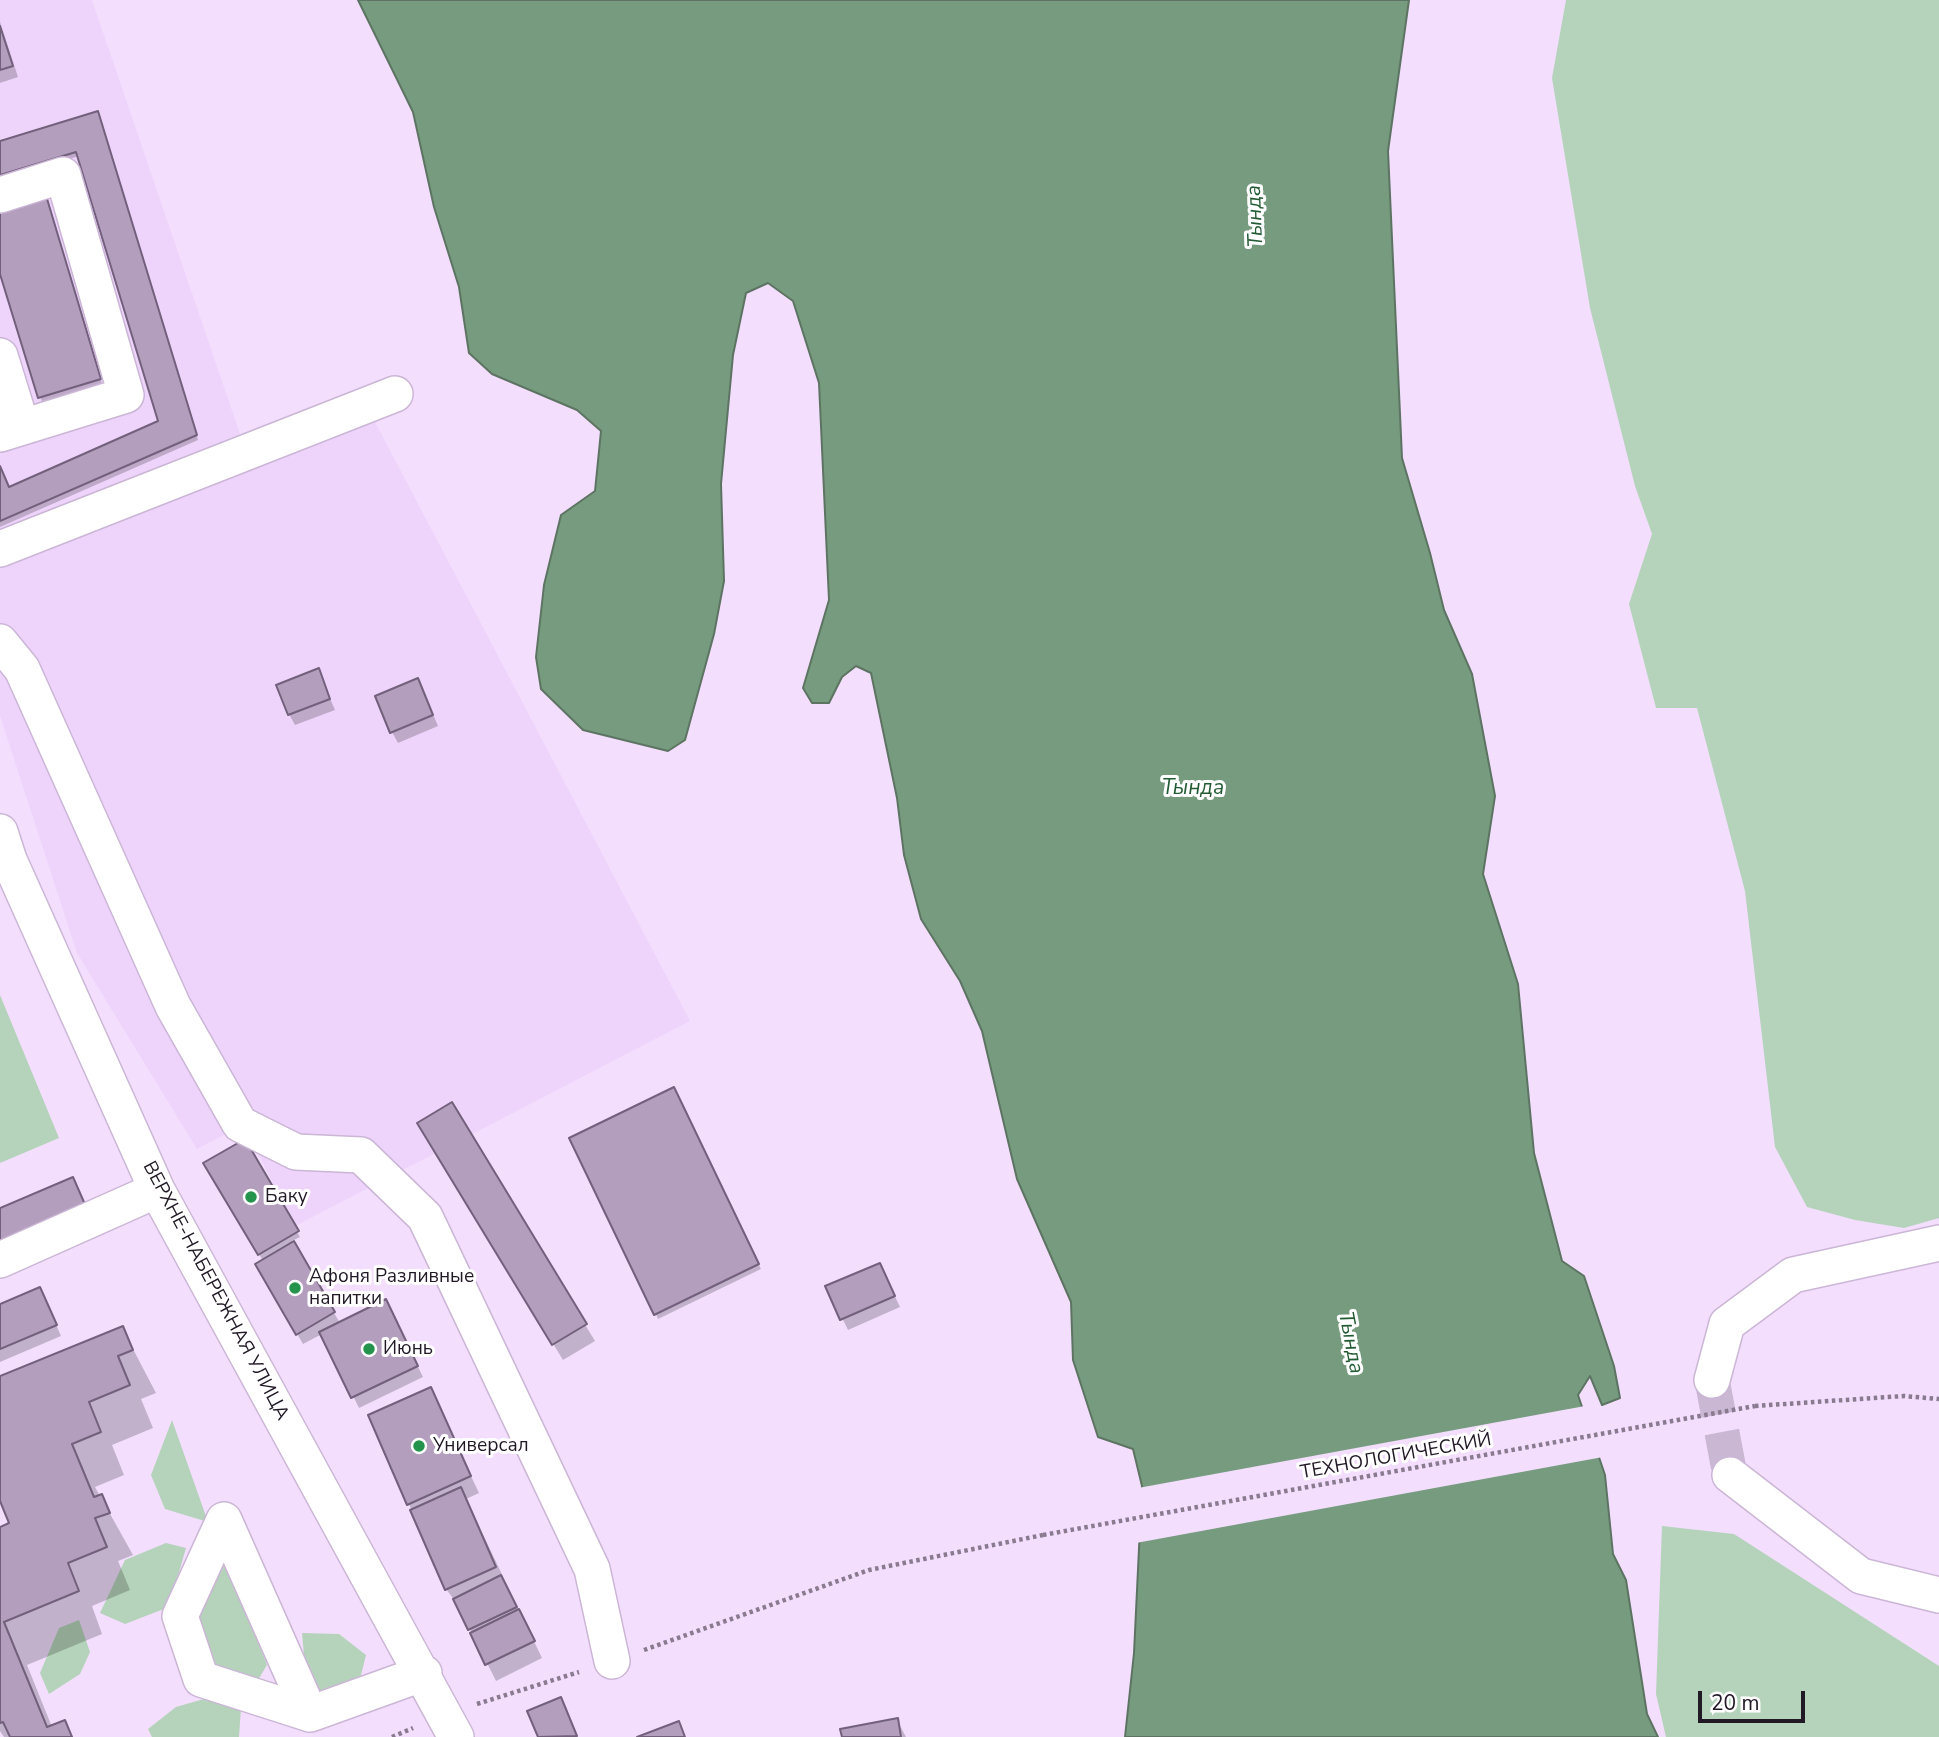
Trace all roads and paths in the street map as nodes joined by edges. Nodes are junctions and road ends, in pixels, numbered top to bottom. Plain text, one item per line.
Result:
1 (0, 194) edge
2 (0, 356) edge
3 (395, 394) dead end
4 (11, 431) edge
5 (0, 549) edge
6 (0, 642) edge
7 (0, 832) edge
8 (157, 1190) junction
9 (1939, 1243) edge
10 (0, 1261) edge
11 (1713, 1380) tunnel mouth
12 (1939, 1399) edge
13 (1730, 1475) tunnel mouth
14 (1939, 1595) edge
15 (612, 1661) junction
16 (424, 1674) junction
17 (310, 1714) junction
18 (450, 1726) edge
19 (391, 1737) edge

1 - 4 street
2 - 4 street
3 - 5 street
6 - 15 street
7 - 8 street, ВЕРХНЕ-НАБЕРЕЖНАЯ УЛИЦА
8 - 10 street
8 - 16 street, ВЕРХНЕ-НАБЕРЕЖНАЯ УЛИЦА
9 - 11 street
12 - 15 path, ТЕХНОЛОГИЧЕСКИЙ, bridge
13 - 14 street
15 - 18 path, ТЕХНОЛОГИЧЕСКИЙ
16 - 17 street
16 - 18 street, ВЕРХНЕ-НАБЕРЕЖНАЯ УЛИЦА
17 - 17 street
18 - 19 path, ТЕХНОЛОГИЧЕСКИЙ

